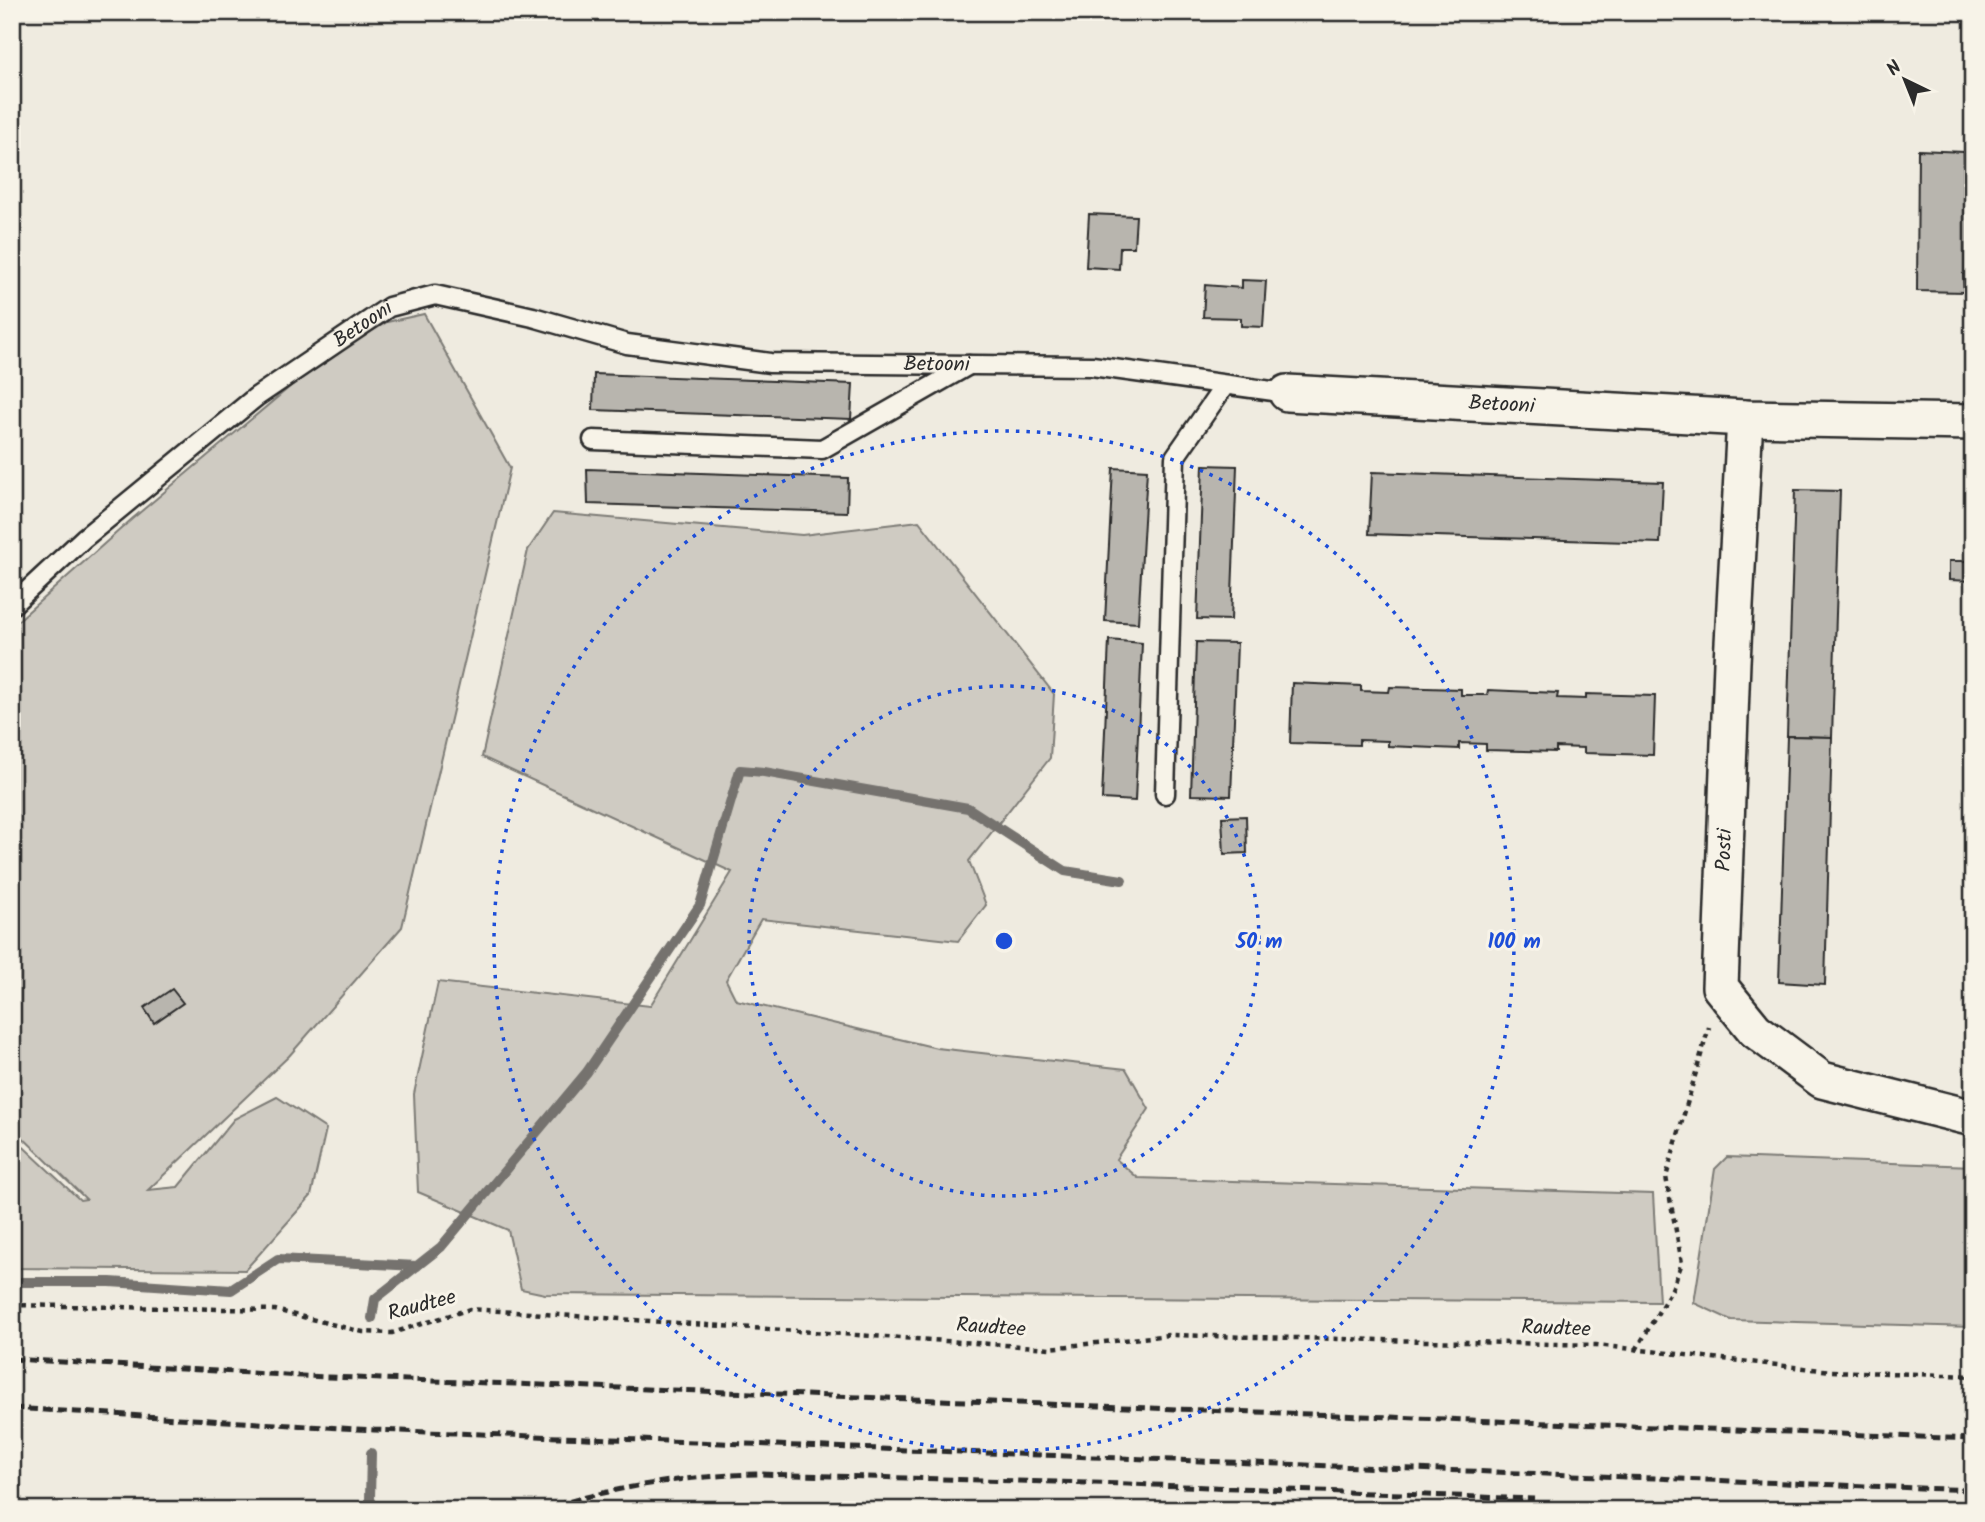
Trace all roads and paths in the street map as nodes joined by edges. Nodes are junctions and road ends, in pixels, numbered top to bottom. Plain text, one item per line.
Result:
1 (969, 365) junction
2 (1225, 385) junction
3 (1287, 393) joint
4 (1745, 418) junction
5 (1973, 422) edge
6 (593, 440) dead end
7 (12, 605) edge
8 (1165, 794) dead end
9 (1720, 987) junction
10 (1973, 1118) edge
11 (12, 1305) edge
12 (1636, 1350) junction
13 (1973, 1376) edge

1 - 2 lane, Betooni
1 - 6 lane
1 - 7 lane, Betooni
2 - 3 lane, Betooni
2 - 8 lane
3 - 4 street, Betooni
4 - 5 street, Betooni
4 - 9 street, Posti
9 - 10 street
9 - 12 path
11 - 12 path, Raudtee
12 - 13 path, Raudtee

